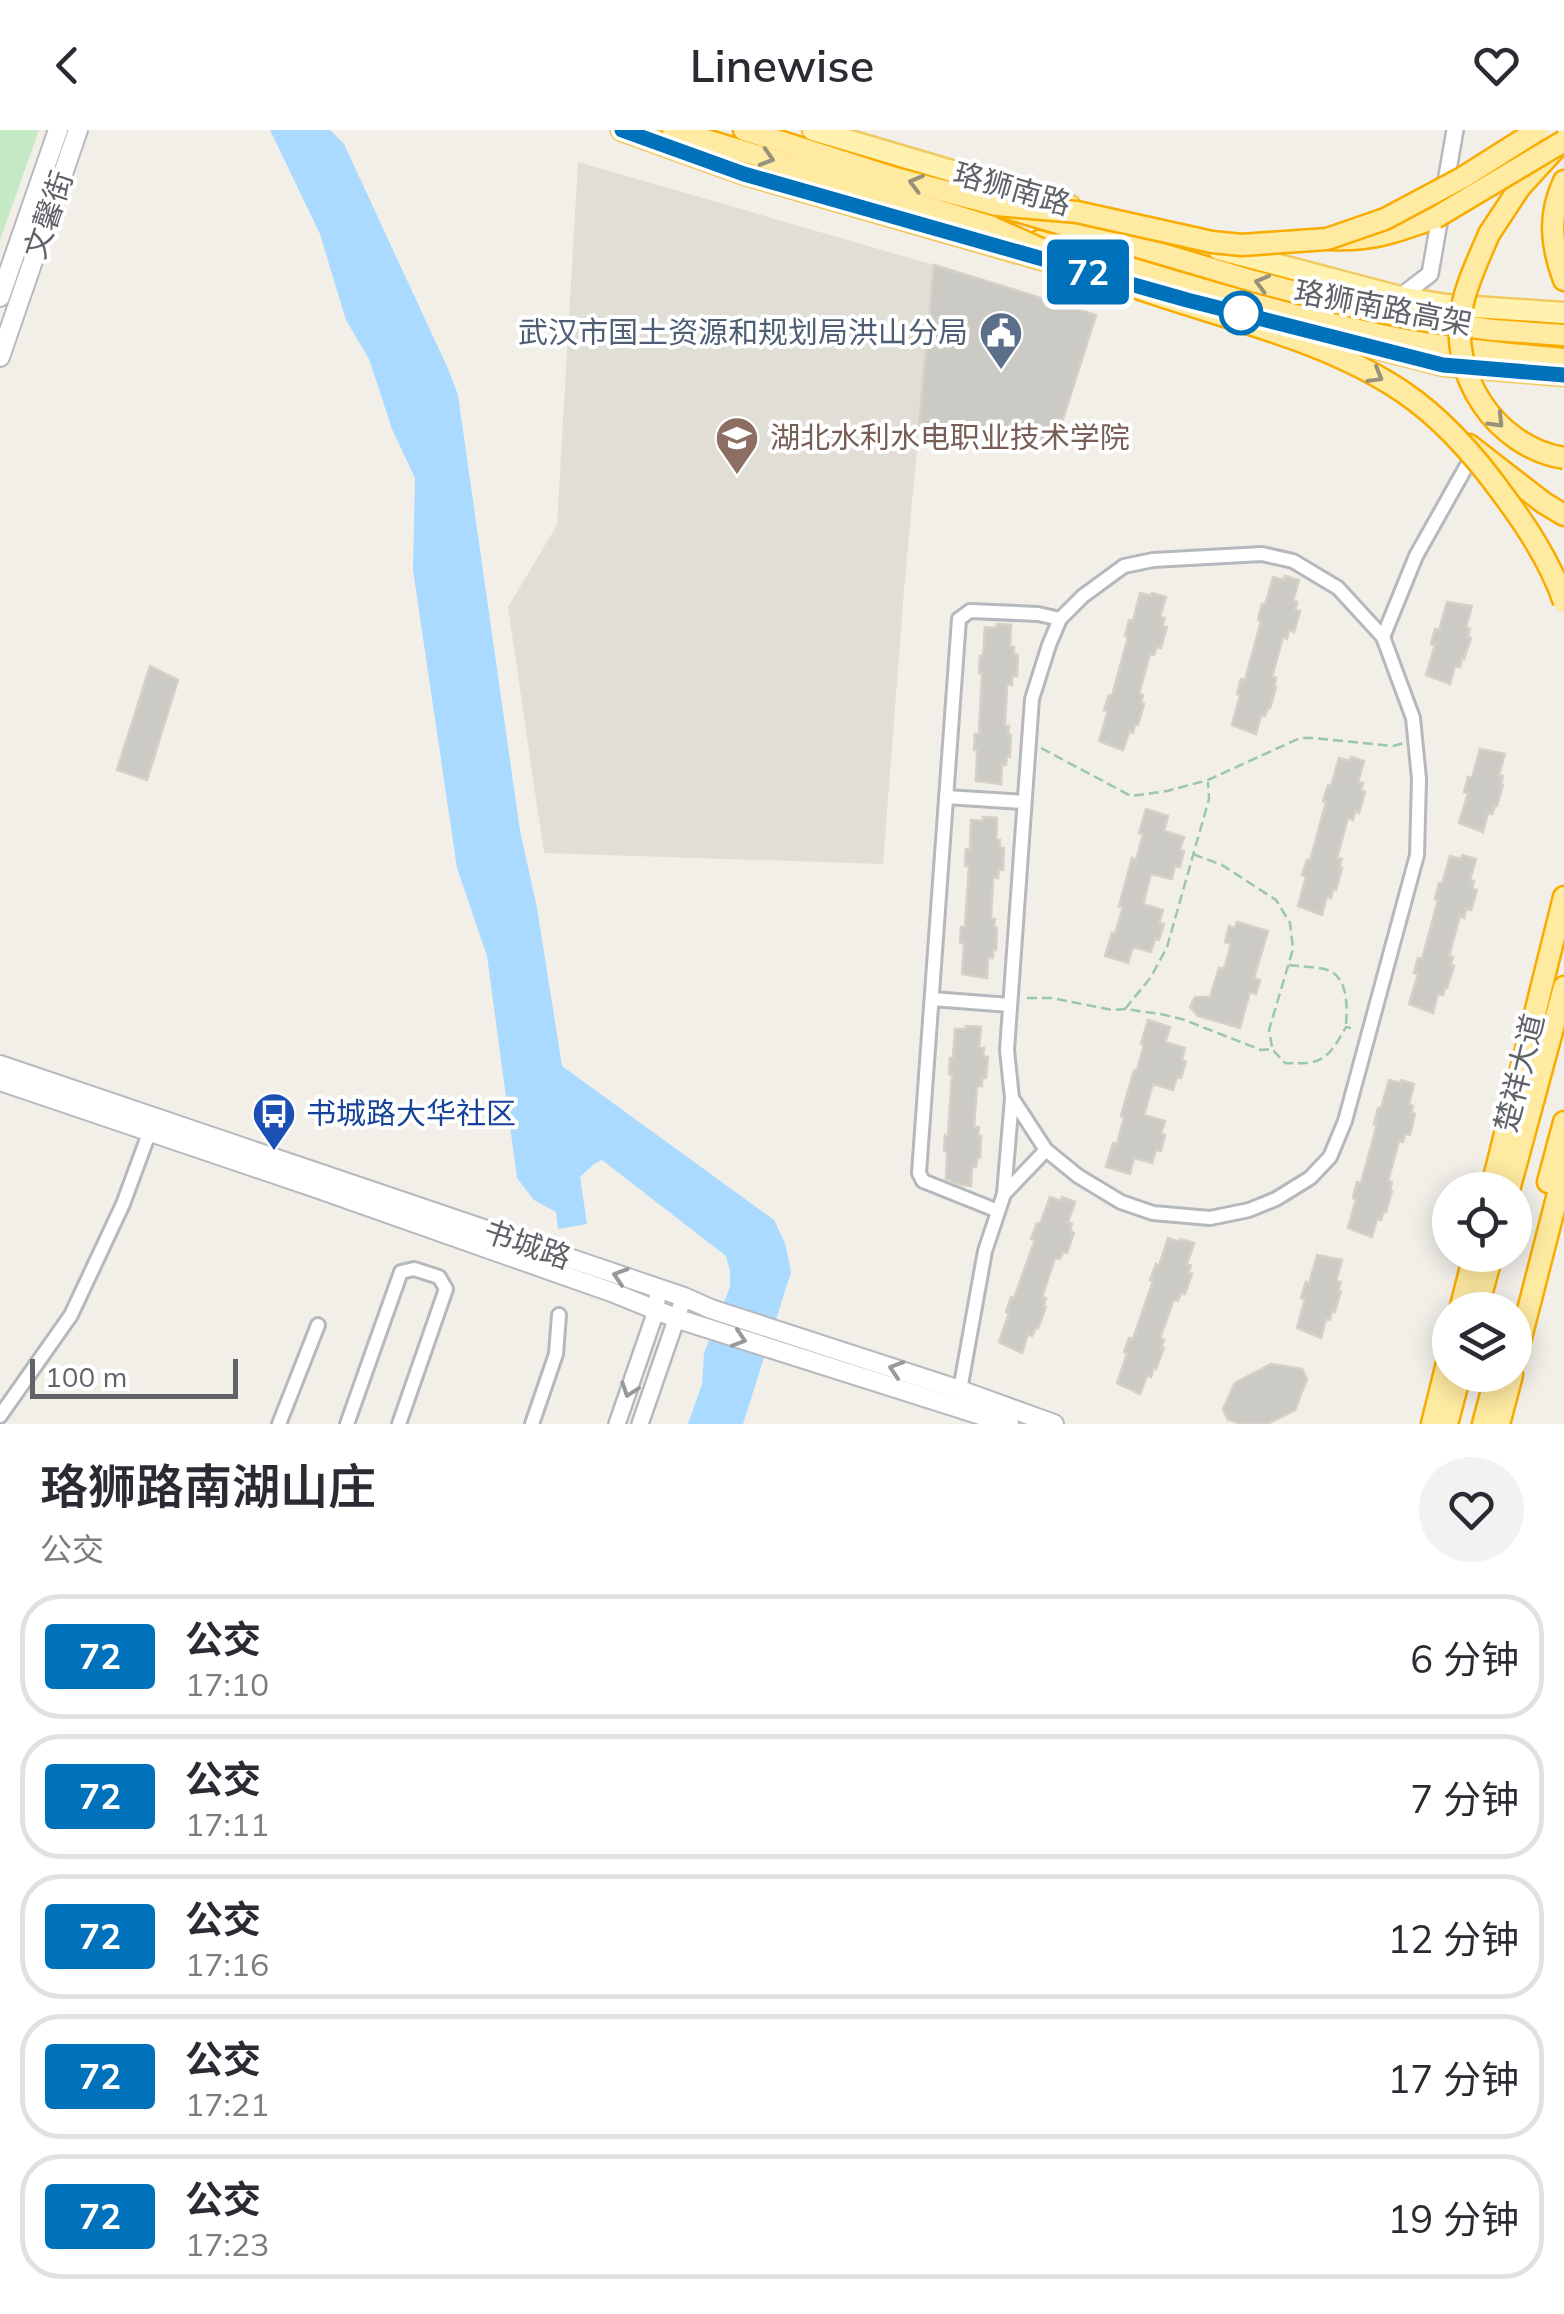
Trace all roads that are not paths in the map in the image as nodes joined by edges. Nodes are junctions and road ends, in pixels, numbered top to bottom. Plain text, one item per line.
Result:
1 (58, 130) edge
2 (78, 130) edge
3 (622, 130) edge
4 (674, 130) edge
5 (744, 130) edge
6 (813, 130) edge
7 (1455, 130) edge
8 (1538, 130) edge
9 (1563, 142) edge
10 (1564, 181) edge
11 (997, 204) junction
12 (992, 227) junction
13 (1327, 239) junction
14 (1430, 274) junction
15 (1564, 280) edge
16 (0, 297) edge
17 (1400, 297) junction
18 (1446, 305) junction
19 (1564, 313) edge
20 (1564, 335) edge
21 (0, 357) edge
22 (1564, 359) edge
23 (1564, 375) edge
24 (1447, 428) junction
25 (1564, 458) edge
26 (1466, 466) dead end
27 (1564, 516) edge
28 (1564, 602) edge
29 (1060, 619) junction
30 (1383, 637) junction
31 (946, 797) junction
32 (1024, 802) junction
33 (1564, 897) edge
34 (1564, 921) edge
35 (1564, 987) edge
36 (932, 998) junction
37 (1010, 1002) junction
38 (0, 1065) edge
39 (0, 1080) edge
40 (1012, 1098) junction
41 (1528, 1118) junction
42 (1564, 1122) edge
43 (152, 1125) junction
44 (1046, 1150) junction
45 (1564, 1170) edge
46 (1495, 1172) edge
47 (1514, 1172) edge
48 (1004, 1194) junction
49 (998, 1211) junction
50 (658, 1289) junction
51 (1519, 1292) edge
52 (1532, 1295) edge
53 (684, 1297) junction
54 (656, 1311) junction
55 (560, 1316) dead end
56 (678, 1319) junction
57 (318, 1325) dead end
58 (774, 1341) junction
59 (960, 1390) junction
60 (1440, 1392) edge
61 (1455, 1392) edge
62 (1491, 1392) edge
63 (1507, 1392) edge
64 (0, 1416) edge
65 (278, 1424) edge
66 (347, 1424) edge
67 (400, 1424) edge
68 (532, 1424) edge
69 (617, 1424) edge
70 (640, 1424) edge
71 (1009, 1424) edge
72 (1054, 1424) edge
73 (1432, 1424) edge
74 (1447, 1424) edge
75 (1483, 1424) edge
76 (1499, 1424) edge

1 - 16 main road, 文馨街
2 - 21 main road, 文馨街
3 - 23 main road, 珞狮南路
4 -> 12 highway, 珞狮南路高架
11 -> 5 highway, 珞狮南路高架
6 - 17 main road, 珞狮南路
7 - 14 street
8 - 13 highway, bridge
9 - 13 highway, bridge
9 -> 25 highway, bridge
10 - 15 highway
11 - 13 highway, bridge
20 -> 11 highway, 珞狮南路高架, bridge
12 - 22 highway, 珞狮南路高架, bridge
12 -> 24 highway, bridge
14 - 17 street
14 - 18 street
17 - 18 main road, 珞狮南路
18 - 19 main road, 珞狮南路
24 - 27 highway, bridge
24 - 28 highway, bridge
26 - 30 street
29 - 30 street
29 - 31 street
29 - 32 street
30 - 44 street
31 - 32 street
31 - 36 street
32 - 37 street
33 - 46 highway, 楚祥大道
34 - 41 highway
35 - 41 highway
36 - 37 street
36 - 49 street
37 - 40 street
38 - 43 main road, 书城路
39 - 43 main road, 书城路
40 - 44 street
40 - 48 street
41 - 47 highway
42 - 51 highway
50 -> 43 main road, 书城路
43 - 54 main road, 书城路
43 - 64 street
44 - 48 street
45 - 52 highway
48 - 49 street
49 - 59 street
50 - 53 main road, 书城路
50 - 54 street
53 - 56 street
53 - 58 main road, 书城路
54 - 56 main road, 书城路
54 -> 69 street
55 - 68 street
56 -> 58 main road, 书城路
56 - 70 street
57 - 65 street
59 -> 58 main road, 书城路
58 - 71 main road, 书城路
59 - 72 main road, 书城路
60 - 73 highway
61 - 74 highway
62 - 75 highway
63 - 76 highway
66 - 67 street

